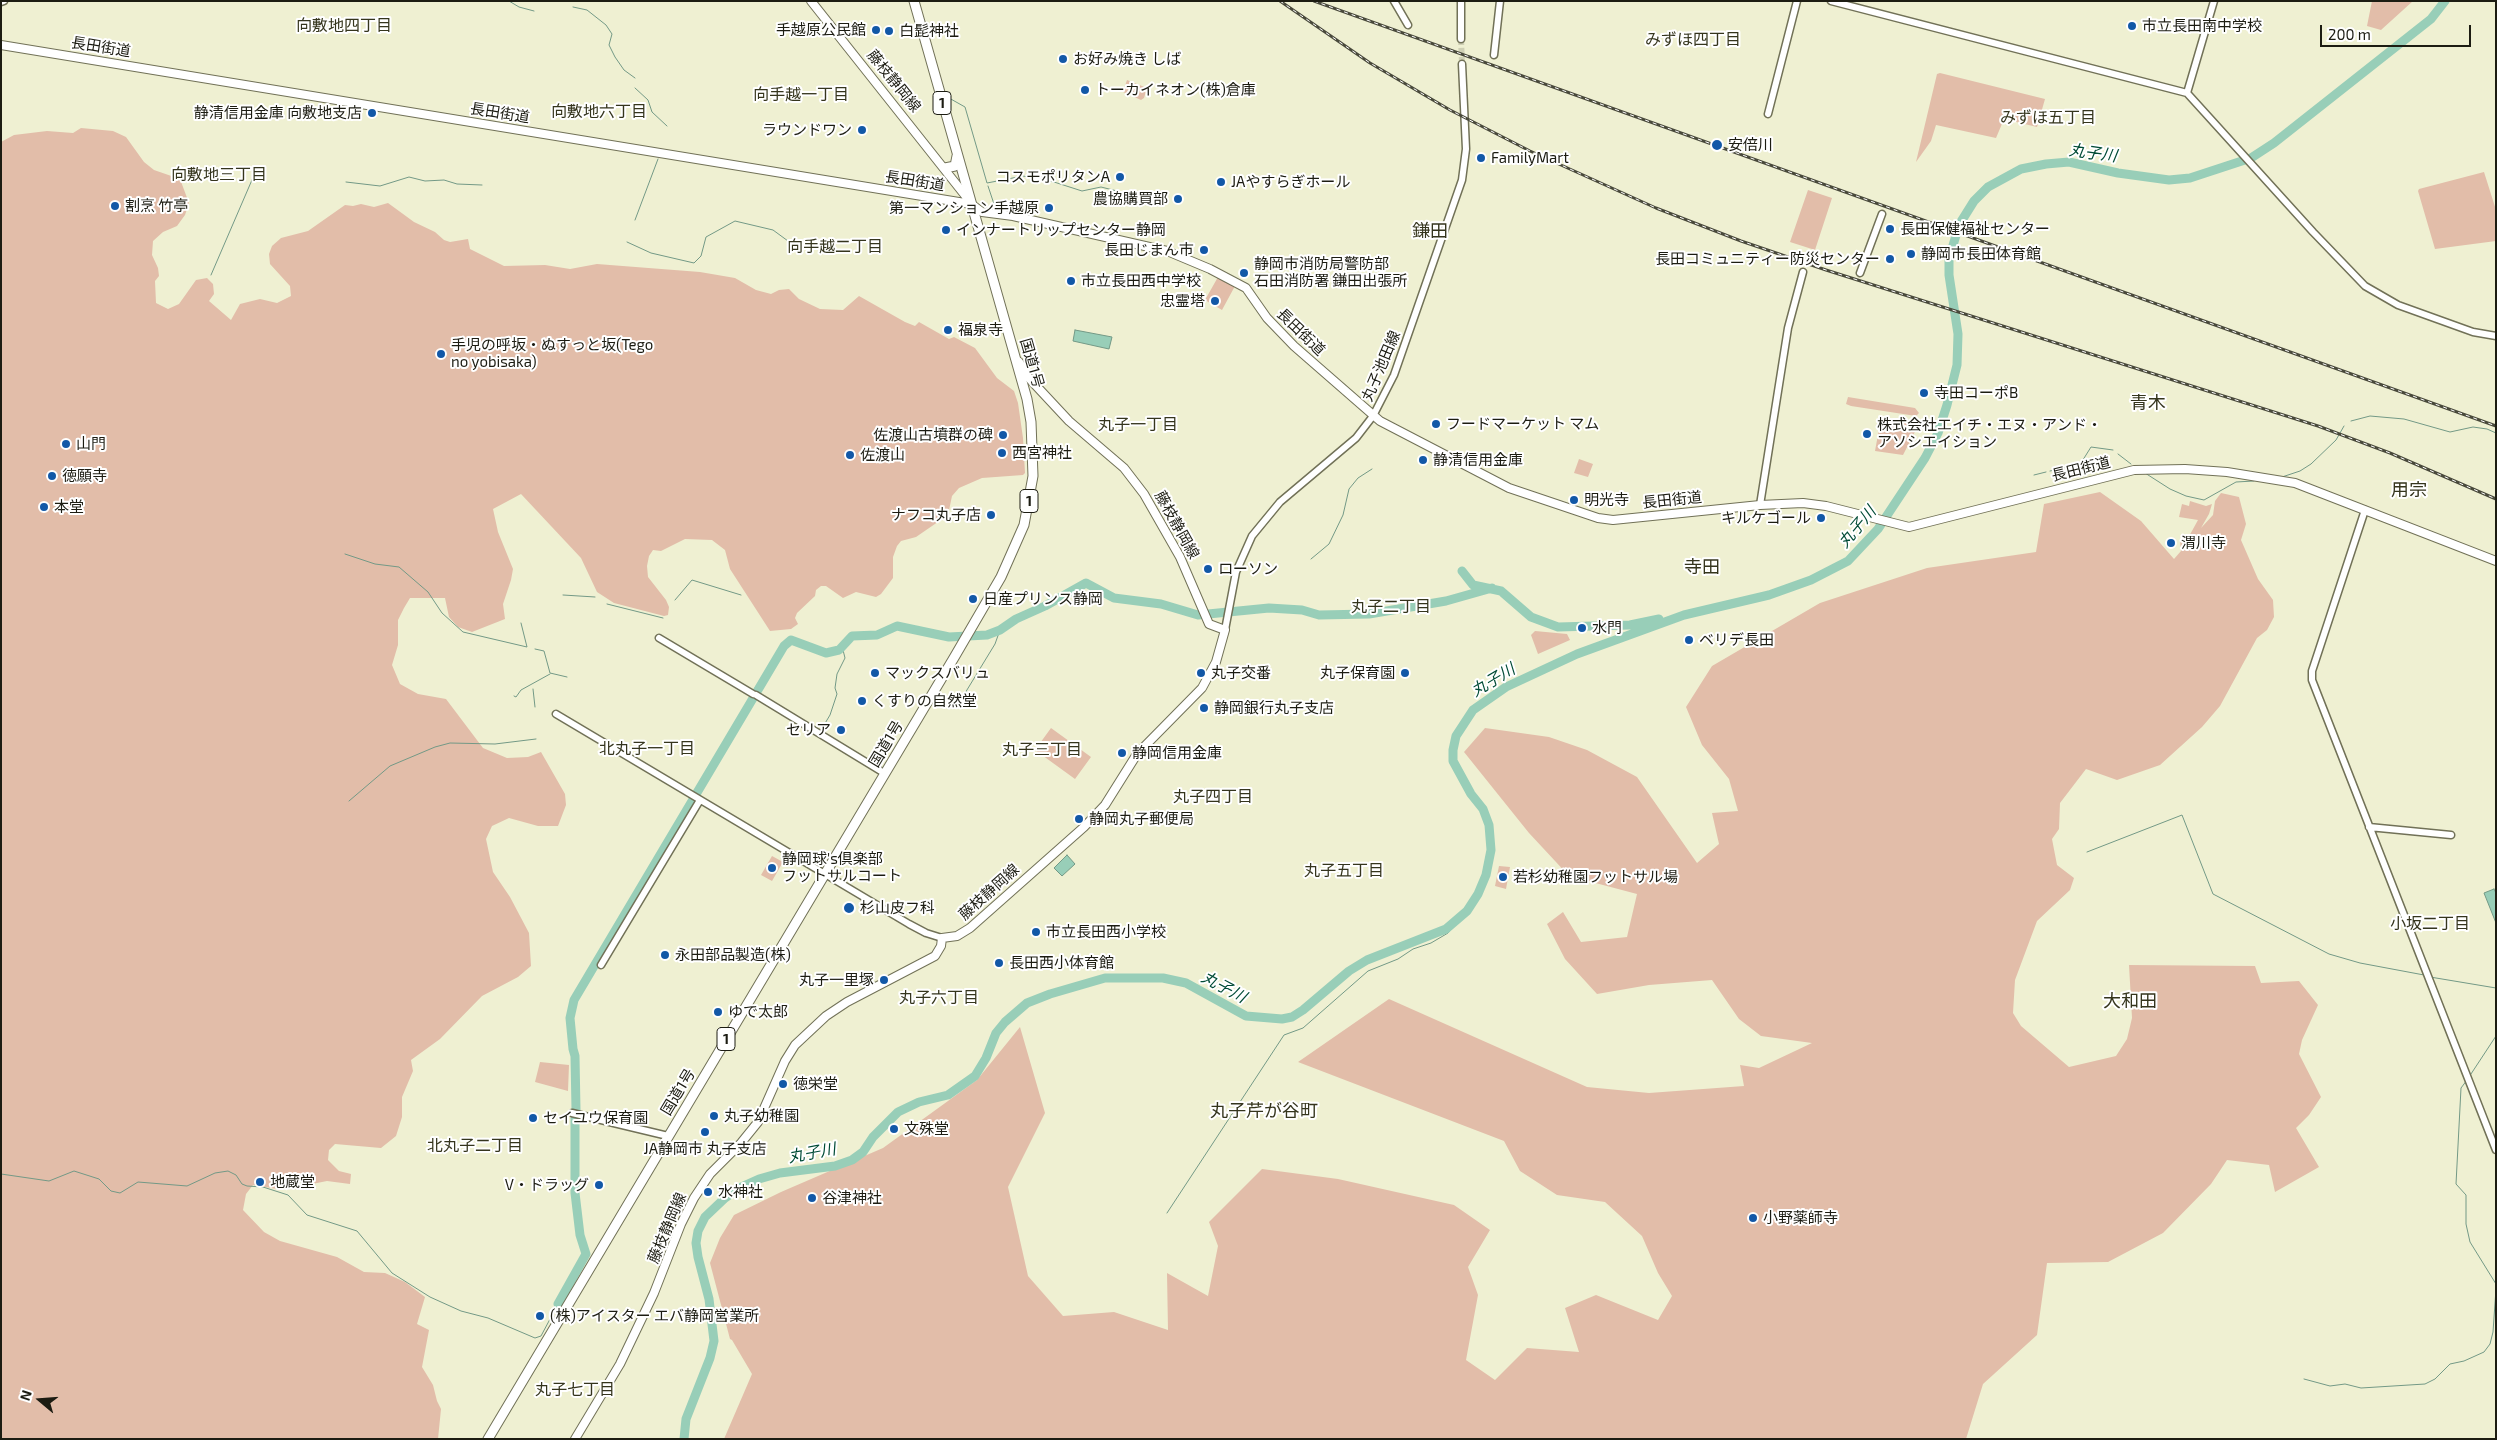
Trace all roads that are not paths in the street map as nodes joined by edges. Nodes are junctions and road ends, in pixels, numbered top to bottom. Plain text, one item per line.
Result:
1 (811, 1) edge
2 (914, 1) edge
3 (1394, 1) edge
4 (1461, 1) edge
5 (1500, 1) edge
6 (1797, 1) edge
7 (1831, 1) edge
8 (2214, 1) edge
9 (1408, 25) dead end
10 (1461, 39) tunnel mouth
11 (1, 45) edge
12 (1494, 54) dead end
13 (1462, 64) tunnel mouth
14 (2187, 93) junction
15 (1768, 114) dead end
16 (957, 156) junction
17 (946, 168) junction
18 (972, 204) junction
19 (1882, 214) dead end
20 (1803, 272) dead end
21 (1860, 273) dead end
22 (2496, 336) edge
23 (1016, 358) junction
24 (1045, 393) junction
25 (1027, 399) junction
26 (1373, 416) junction
27 (1760, 505) junction
28 (2365, 510) junction
29 (2496, 561) edge
30 (1224, 630) junction
31 (659, 638) dead end
32 (556, 714) dead end
33 (884, 773) junction
34 (696, 798) junction
35 (2369, 827) junction
36 (2452, 835) dead end
37 (825, 874) junction
38 (942, 938) junction
39 (601, 966) dead end
40 (572, 1113) dead end
41 (668, 1136) junction
42 (2496, 1150) edge
43 (488, 1439) edge
44 (575, 1439) edge

1 - 17 main road, 藤枝静岡線
2 - 16 highway, 国道1号 / 1
3 - 9 street
4 - 10 street
5 - 12 street
6 - 15 street
7 - 14 street
8 - 14 street
11 - 18 main road, 長田街道
13 - 26 street, 丸子池田線
14 - 22 street
16 - 17 highway
16 - 18 highway, 国道1号 / 1
17 - 18 main road, 藤枝静岡線
18 - 23 highway, 国道1号 / 1
18 - 26 main road, 長田街道
19 - 21 street
20 - 27 street
23 - 24 main road, 藤枝静岡線
23 - 25 highway, 国道1号 / 1
24 - 25 main road
24 - 30 main road, 藤枝静岡線
25 - 33 highway, 国道1号 / 1
26 - 27 main road, 長田街道
26 - 30 street, 丸子池田線
27 - 28 main road, 長田街道
28 - 29 main road, 長田街道
28 - 35 street
30 - 38 main road, 藤枝静岡線
31 - 33 street
32 - 34 street
33 - 37 highway, 国道1号 / 1
34 - 37 street
34 - 39 street
35 - 36 street
35 - 42 street
37 - 38 street
37 - 41 highway, 国道1号 / 1
38 - 44 main road, 藤枝静岡線
40 - 41 street
41 - 43 highway, 国道1号 / 1

